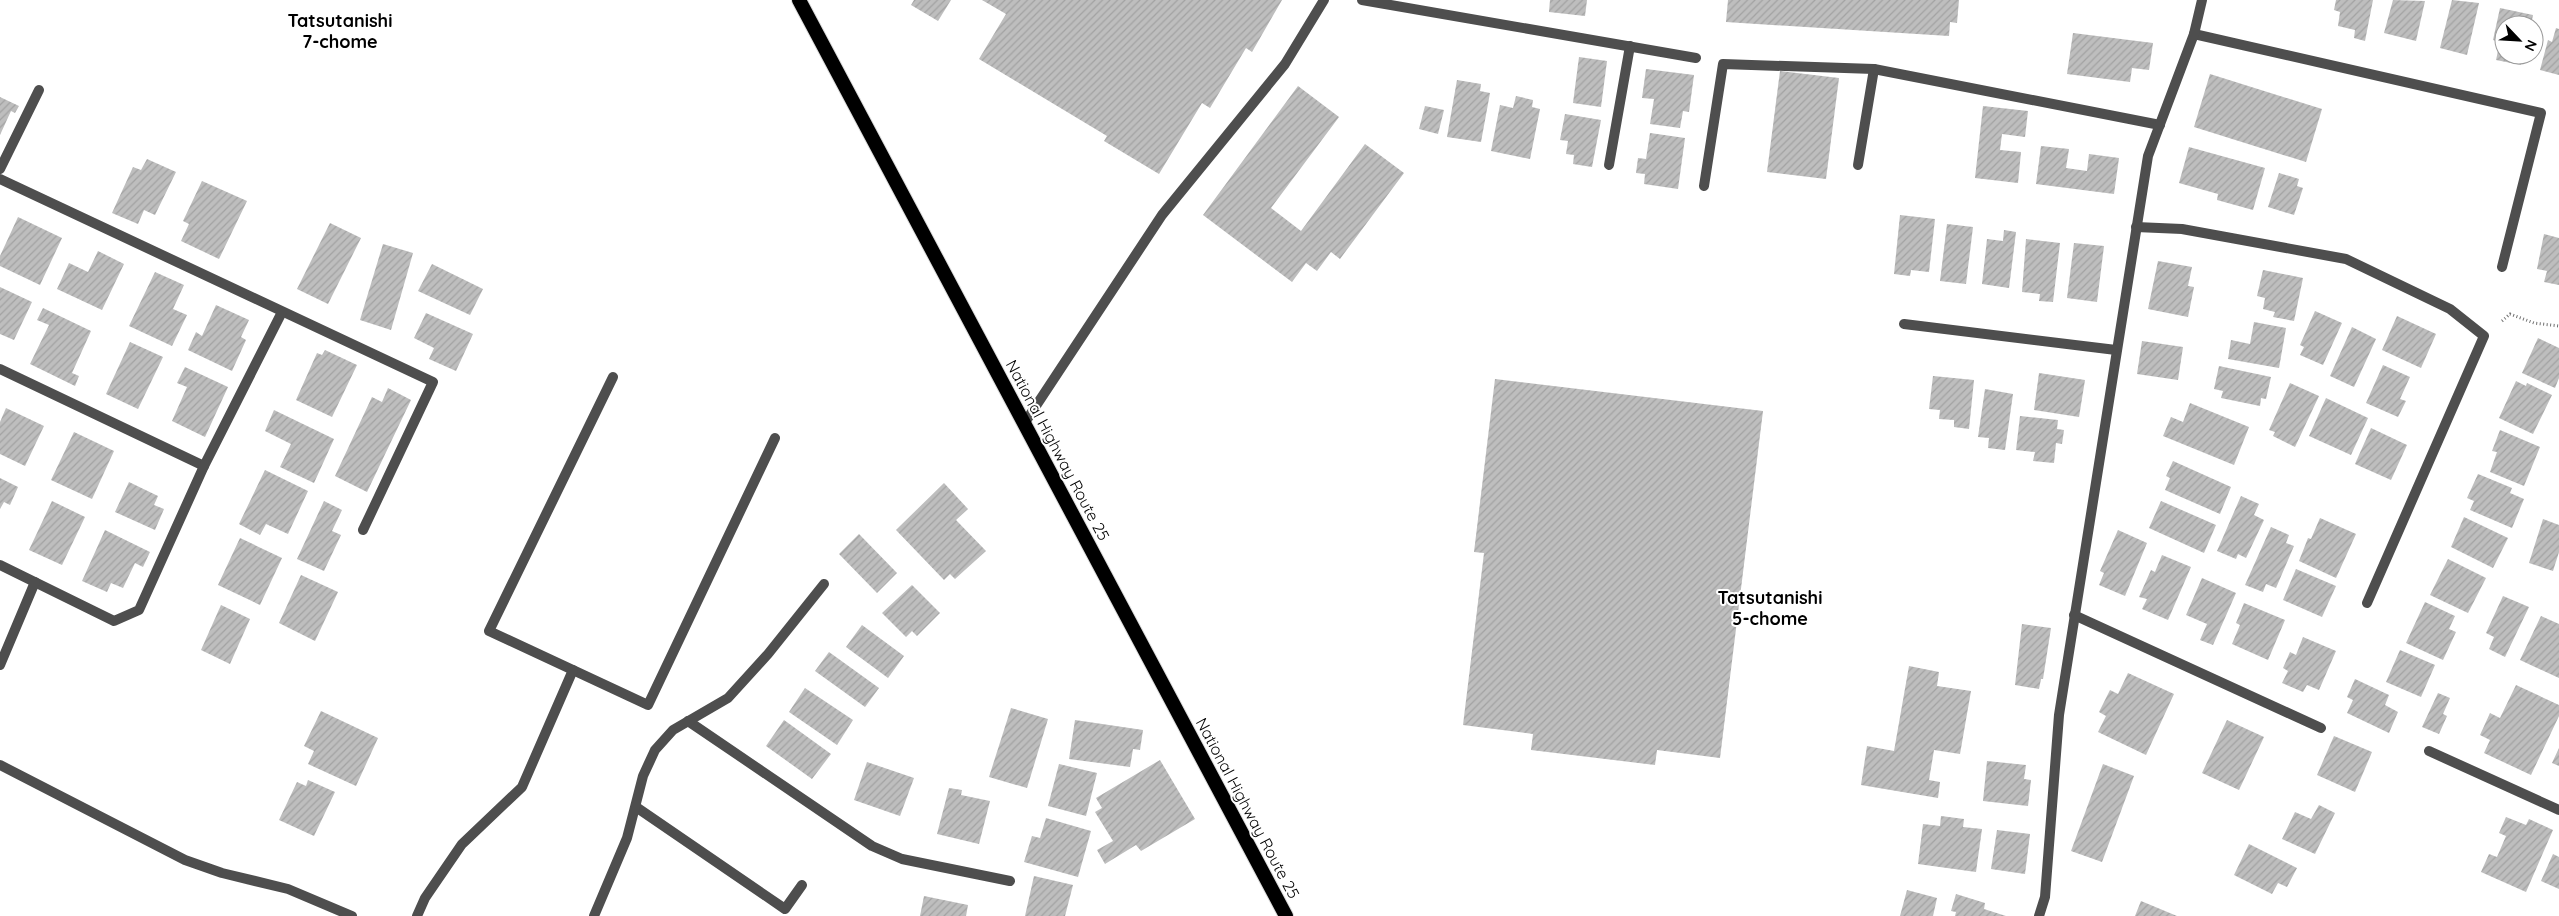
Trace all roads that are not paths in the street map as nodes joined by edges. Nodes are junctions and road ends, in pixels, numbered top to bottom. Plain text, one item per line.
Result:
1 (799, 0) edge
2 (1324, 0) edge
3 (1362, 0) edge
4 (2202, 0) edge
5 (2194, 34) junction
6 (1630, 46) junction
7 (1696, 58) dead end
8 (1874, 69) junction
9 (39, 90) dead end
10 (2160, 125) junction
11 (1609, 165) dead end
12 (1858, 165) dead end
13 (0, 169) edge
14 (0, 179) edge
15 (1704, 186) dead end
16 (2136, 227) junction
17 (2502, 267) dead end
18 (282, 312) junction
19 (1904, 324) dead end
20 (2116, 350) junction
21 (0, 369) edge
22 (613, 377) dead end
23 (1024, 424) junction
24 (774, 438) dead end
25 (204, 466) junction
26 (362, 530) dead end
27 (0, 565) edge
28 (35, 582) junction
29 (824, 584) dead end
30 (2367, 603) dead end
31 (2074, 615) junction
32 (0, 665) edge
33 (573, 670) junction
34 (688, 721) junction
35 (2321, 728) dead end
36 (2429, 751) dead end
37 (0, 765) edge
38 (636, 807) junction
39 (2559, 810) edge
40 (1010, 881) dead end
41 (802, 885) dead end
42 (352, 916) edge
43 (417, 916) edge
44 (594, 916) edge
45 (1286, 916) edge
46 (2040, 916) edge

1 - 23 highway, National Highway Route 25
2 - 23 street
3 - 6 street
4 - 5 street
5 - 10 street
5 - 17 street
6 - 7 street
6 - 11 street
8 - 10 street
8 - 12 street
8 - 15 street
9 - 13 street
10 - 16 street
14 - 18 street
16 - 20 street
16 - 30 street
18 - 25 street
18 - 26 street
19 - 20 street
20 - 31 street
21 - 25 street
22 - 33 street
23 - 45 highway, National Highway Route 25
24 - 33 street
25 - 28 street
27 - 28 street
28 - 32 street
29 - 34 street
31 - 35 street
31 - 46 street
33 - 43 street
34 - 38 street
34 - 40 street
36 - 39 street
37 - 42 street
38 - 41 street
38 - 44 street

